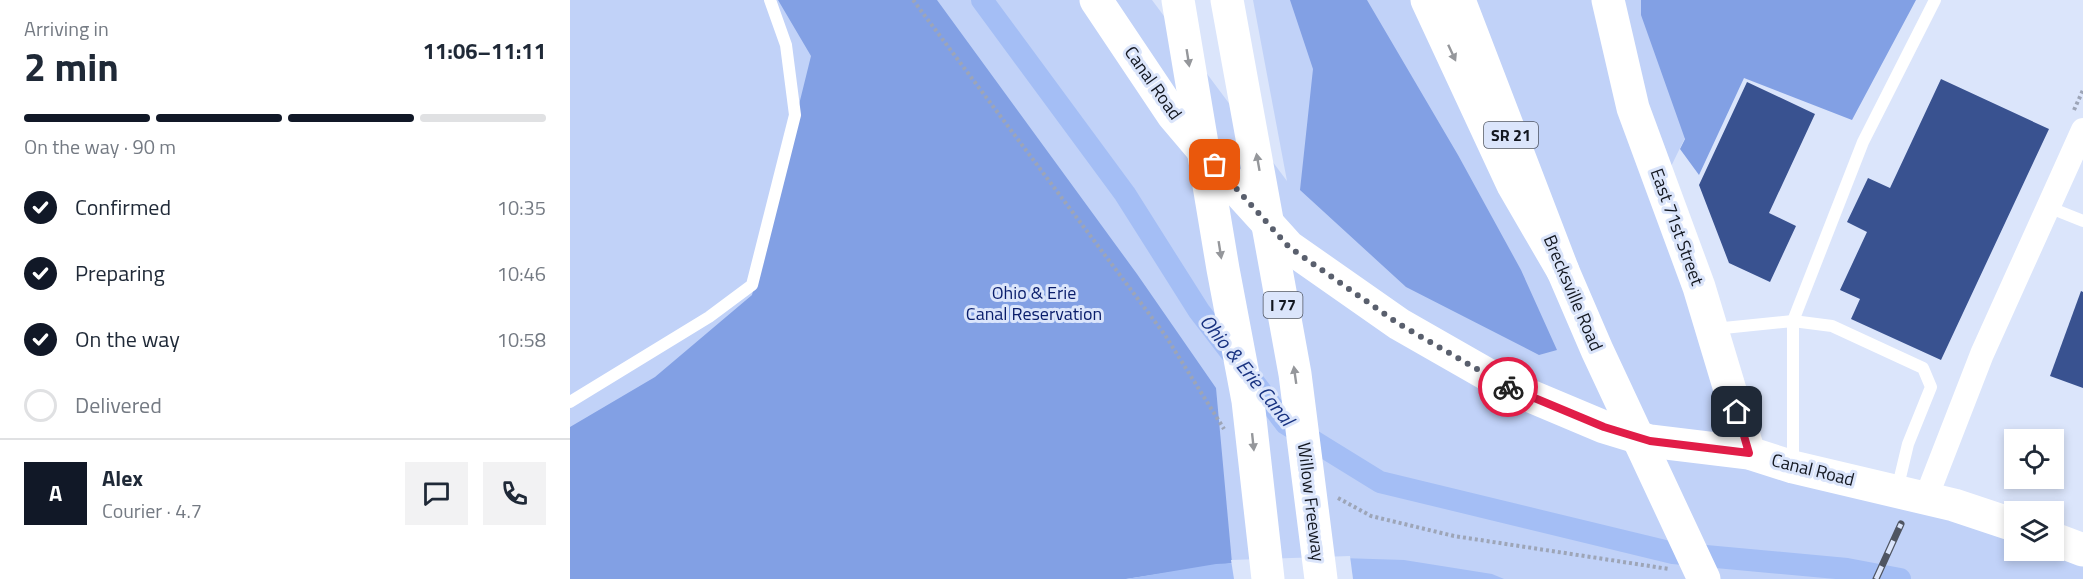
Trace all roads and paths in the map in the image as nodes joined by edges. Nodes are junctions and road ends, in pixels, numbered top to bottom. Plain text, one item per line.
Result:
1 (770, 0) edge
2 (1096, 0) edge
3 (1178, 0) edge
4 (1227, 0) edge
5 (1427, 0) edge
6 (1459, 0) edge
7 (1608, 0) edge
8 (1935, 0) edge
9 (2083, 130) edge
10 (2048, 207) junction
11 (2083, 220) edge
12 (1563, 271) junction
13 (1793, 321) junction
14 (1713, 329) junction
15 (570, 402) edge
16 (1749, 453) junction
17 (1793, 467) junction
18 (1911, 495) junction
19 (2004, 522) edge
20 (2064, 543) edge
21 (2083, 550) edge
22 (1268, 579) edge
23 (1321, 579) edge
24 (1704, 579) edge

1 - 15 lane
2 - 16 main road, Canal Road
3 -> 22 main road
23 -> 4 main road, Willow Freeway / I 77
5 -> 12 main road
6 - 12 main road, Brecksville Road / SR 21
7 - 14 main road, East 71st Street
8 - 13 lane
9 - 10 street
10 - 11 lane
10 - 18 street
12 - 24 main road, Brecksville Road / SR 21
13 - 14 lane
13 - 17 lane
13 - 18 lane
14 - 16 main road, East 71st Street
16 - 17 main road, Canal Road
17 - 18 main road, Canal Road
18 - 19 main road, Canal Road
20 - 21 main road

